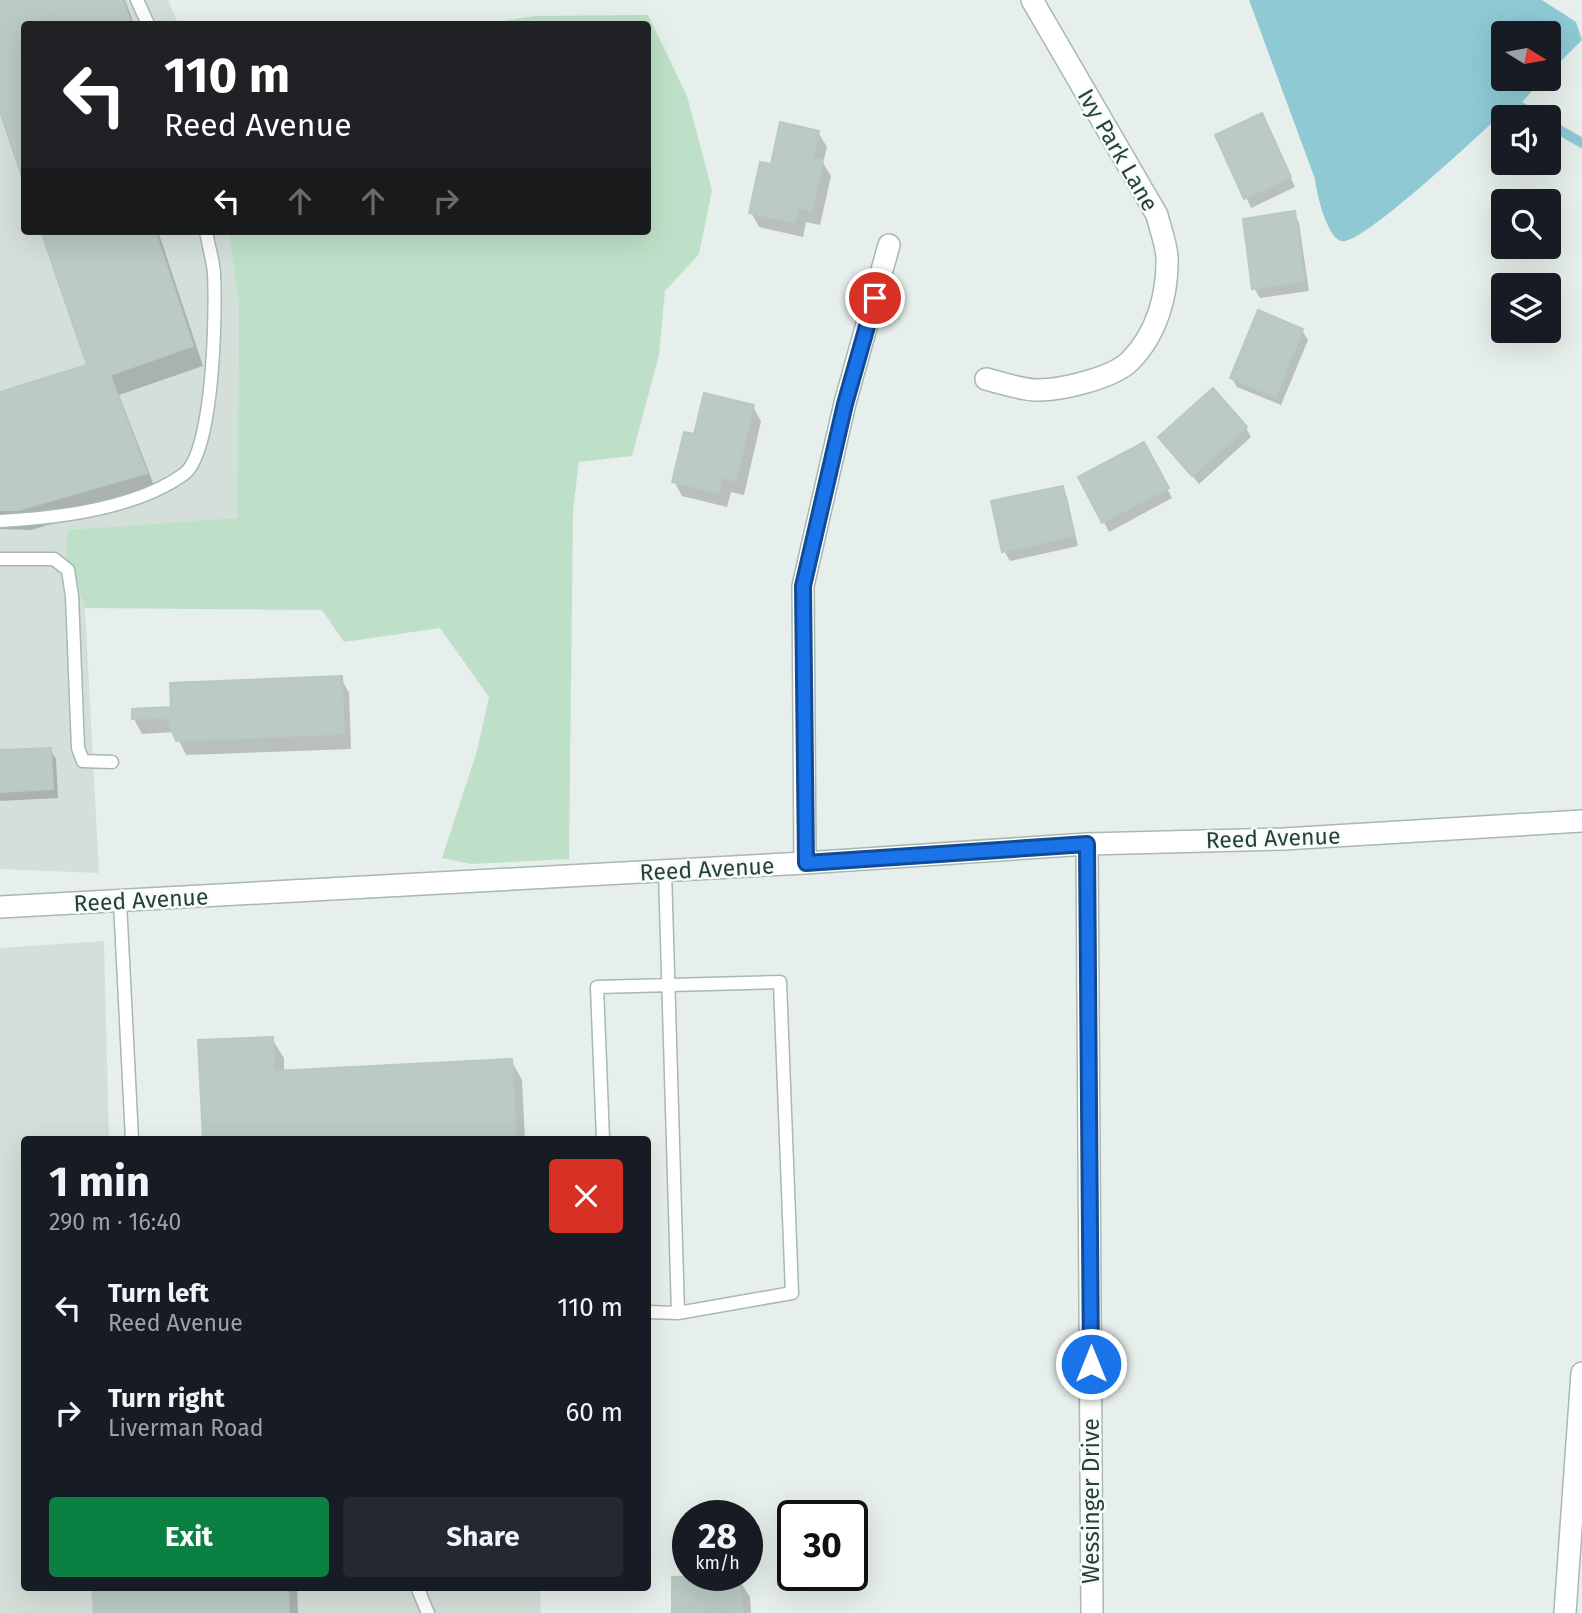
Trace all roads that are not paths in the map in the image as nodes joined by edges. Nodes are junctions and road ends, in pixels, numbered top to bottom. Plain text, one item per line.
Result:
1 (137, 0) edge
2 (1032, 0) edge
3 (147, 21) edge
4 (207, 235) edge
5 (890, 245) dead end
6 (986, 379) dead end
7 (0, 521) edge
8 (0, 559) edge
9 (112, 762) dead end
10 (1582, 821) edge
11 (1087, 844) junction
12 (806, 863) junction
13 (665, 871) junction
14 (121, 902) junction
15 (0, 907) edge
16 (670, 985) junction
17 (132, 1136) edge
18 (603, 1136) edge
19 (651, 1312) edge
20 (678, 1313) junction
21 (1582, 1373) edge
22 (1575, 1566) edge
23 (419, 1591) edge
24 (428, 1613) edge
25 (1092, 1613) edge
26 (1565, 1613) edge

1 - 3 lane
2 - 6 street, Ivy Park Lane
4 - 7 lane
5 - 12 street
8 - 9 lane
10 - 11 street, Reed Avenue
11 - 12 street, Reed Avenue
11 - 25 street, Wessinger Drive
12 - 13 street, Reed Avenue
13 - 14 street, Reed Avenue
13 - 16 lane
14 - 15 street, Reed Avenue
14 - 17 lane
16 - 18 lane
16 - 20 lane
16 - 20 lane
19 - 20 lane
21 - 22 street
22 - 26 street
23 - 24 lane

